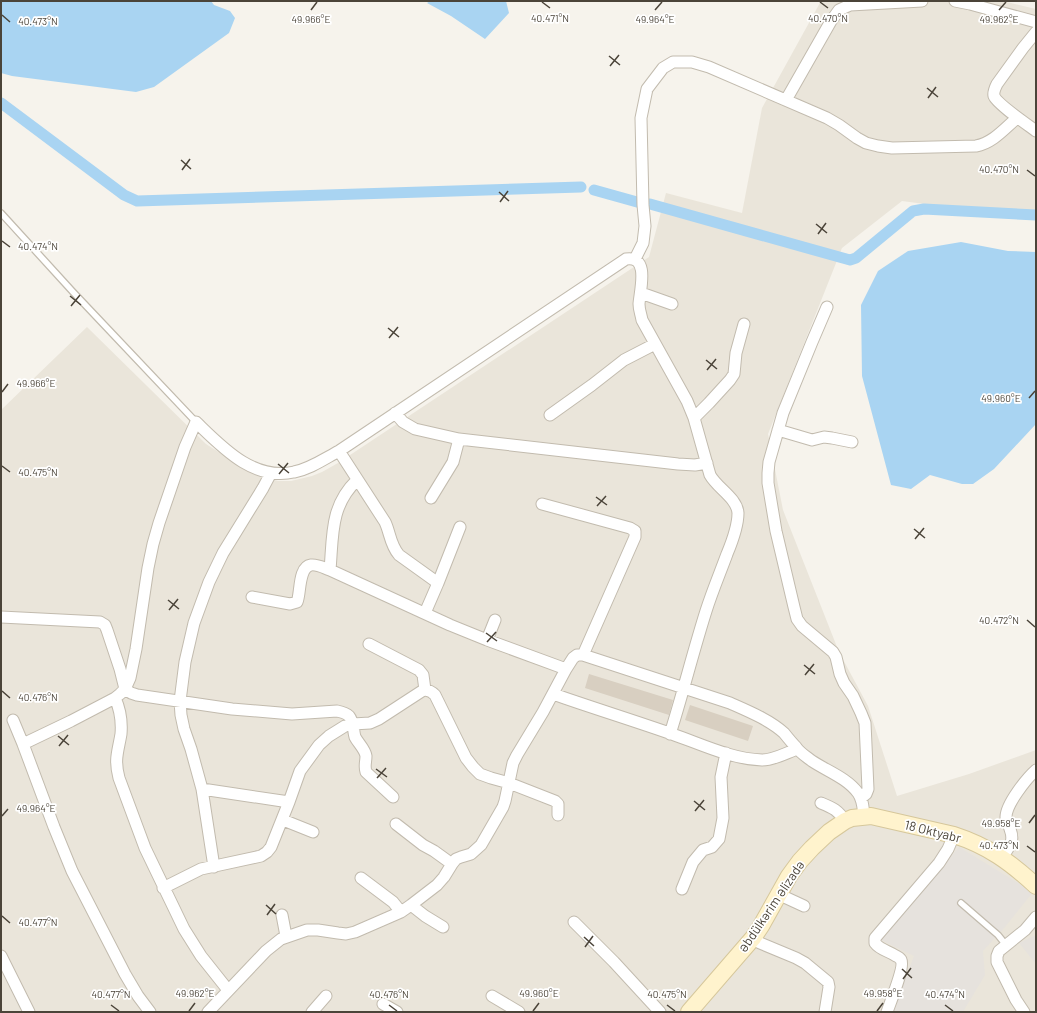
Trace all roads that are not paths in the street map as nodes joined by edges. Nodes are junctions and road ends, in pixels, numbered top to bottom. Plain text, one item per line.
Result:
1 (922, 1) edge
2 (955, 1) edge
3 (1036, 22) edge
4 (1036, 32) edge
5 (786, 100) junction
6 (1017, 118) junction
7 (1036, 131) edge
8 (1, 213) edge
9 (635, 259) junction
10 (641, 293) junction
11 (672, 304) dead end
12 (827, 307) dead end
13 (744, 324) dead end
14 (655, 344) junction
15 (395, 413) junction
16 (550, 415) dead end
17 (694, 418) junction
18 (196, 422) junction
19 (778, 430) junction
20 (459, 439) junction
21 (852, 442) dead end
22 (339, 451) junction
23 (707, 463) junction
24 (272, 473) junction
25 (357, 480) junction
26 (431, 498) dead end
27 (542, 504) dead end
28 (460, 527) dead end
29 (330, 570) junction
30 (438, 584) junction
31 (252, 597) dead end
32 (425, 614) junction
33 (1, 617) edge
34 (495, 620) dead end
35 (487, 640) junction
36 (369, 644) dead end
37 (583, 655) junction
38 (566, 669) junction
39 (125, 689) junction
40 (684, 689) junction
41 (425, 690) junction
42 (553, 694) junction
43 (115, 698) junction
44 (180, 701) junction
45 (13, 720) dead end
46 (353, 724) junction
47 (670, 734) junction
48 (23, 744) junction
49 (797, 749) junction
50 (726, 753) junction
51 (1034, 775) edge
52 (509, 783) junction
53 (202, 789) junction
54 (393, 798) dead end
55 (861, 798) junction
56 (289, 802) junction
57 (821, 803) dead end
58 (558, 815) dead end
59 (864, 816) junction
60 (282, 820) junction
61 (845, 821) junction
62 (396, 824) dead end
63 (313, 832) dead end
64 (954, 835) junction
65 (1002, 857) junction
66 (452, 864) junction
67 (214, 867) junction
68 (361, 878) dead end
69 (1036, 886) edge
70 (163, 888) junction
71 (682, 889) dead end
72 (778, 894) junction
73 (961, 903) dead end
74 (412, 905) junction
75 (804, 906) dead end
76 (401, 912) junction
77 (282, 915) dead end
78 (1036, 917) edge
79 (574, 922) dead end
80 (443, 927) dead end
81 (286, 936) junction
82 (753, 938) junction
83 (1006, 945) junction
84 (1, 956) edge
85 (228, 990) junction
86 (326, 996) dead end
87 (492, 996) dead end
88 (382, 1004) dead end
89 (29, 1012) edge
90 (150, 1012) edge
91 (208, 1012) edge
92 (312, 1012) edge
93 (397, 1012) edge
94 (519, 1012) edge
95 (660, 1012) edge
96 (689, 1012) edge
97 (825, 1012) edge
98 (887, 1012) edge
99 (1024, 1012) edge

1 - 5 street
2 - 3 street
4 - 6 street
5 - 6 street
5 - 9 street
6 - 7 street
8 - 18 lane
9 - 10 street
9 - 15 street
10 - 11 street
10 - 14 street
12 - 19 street
13 - 17 street
14 - 16 street
14 - 17 street
15 - 20 street
15 - 22 street
17 - 23 street
18 - 24 street
18 - 39 street
19 - 21 street
19 - 55 street
20 - 23 street
20 - 26 street
22 - 24 street
22 - 25 street
23 - 40 street
24 - 44 street
25 - 29 street
25 - 30 street
27 - 37 street
28 - 30 street
29 - 31 street
29 - 32 street
30 - 32 street
32 - 35 street
33 - 39 street
34 - 35 street
35 - 38 street
36 - 41 street
37 - 38 street
37 - 40 street
38 - 42 street
39 - 43 street
39 - 44 street
40 - 47 street
40 - 49 street
41 - 46 street
41 - 52 street
42 - 47 street
42 - 52 street
43 - 48 street
43 - 70 street
44 - 46 street
44 - 53 street
45 - 48 street
46 - 54 street
46 - 56 street
47 - 50 street
48 - 90 street
49 - 50 street
49 - 55 street
50 - 71 street
51 - 65 street
52 - 58 street
52 - 66 street
53 - 56 street
53 - 67 street
55 - 59 street
56 - 60 street
57 - 61 street
59 - 61 street, Əbdülkərim Əlizadə
59 - 64 street, 18 Oktyabr
60 - 63 street
60 - 67 street
61 - 72 street, Əbdülkərim Əlizadə
62 - 66 street
64 - 65 street, 18 Oktyabr
64 - 98 street
65 - 69 street, 18 Oktyabr
66 - 74 street
67 - 70 street
68 - 76 street
70 - 85 street
72 - 75 street
72 - 82 street, Əbdülkərim Əlizadə
73 - 83 lane
74 - 76 street
74 - 80 street
76 - 81 street
77 - 81 street
78 - 83 street
79 - 95 street
81 - 85 street
82 - 96 street, Əbdülkərim Əlizadə
82 - 97 street
83 - 99 street
84 - 89 street
85 - 91 street
86 - 92 street
87 - 94 street
88 - 93 street

